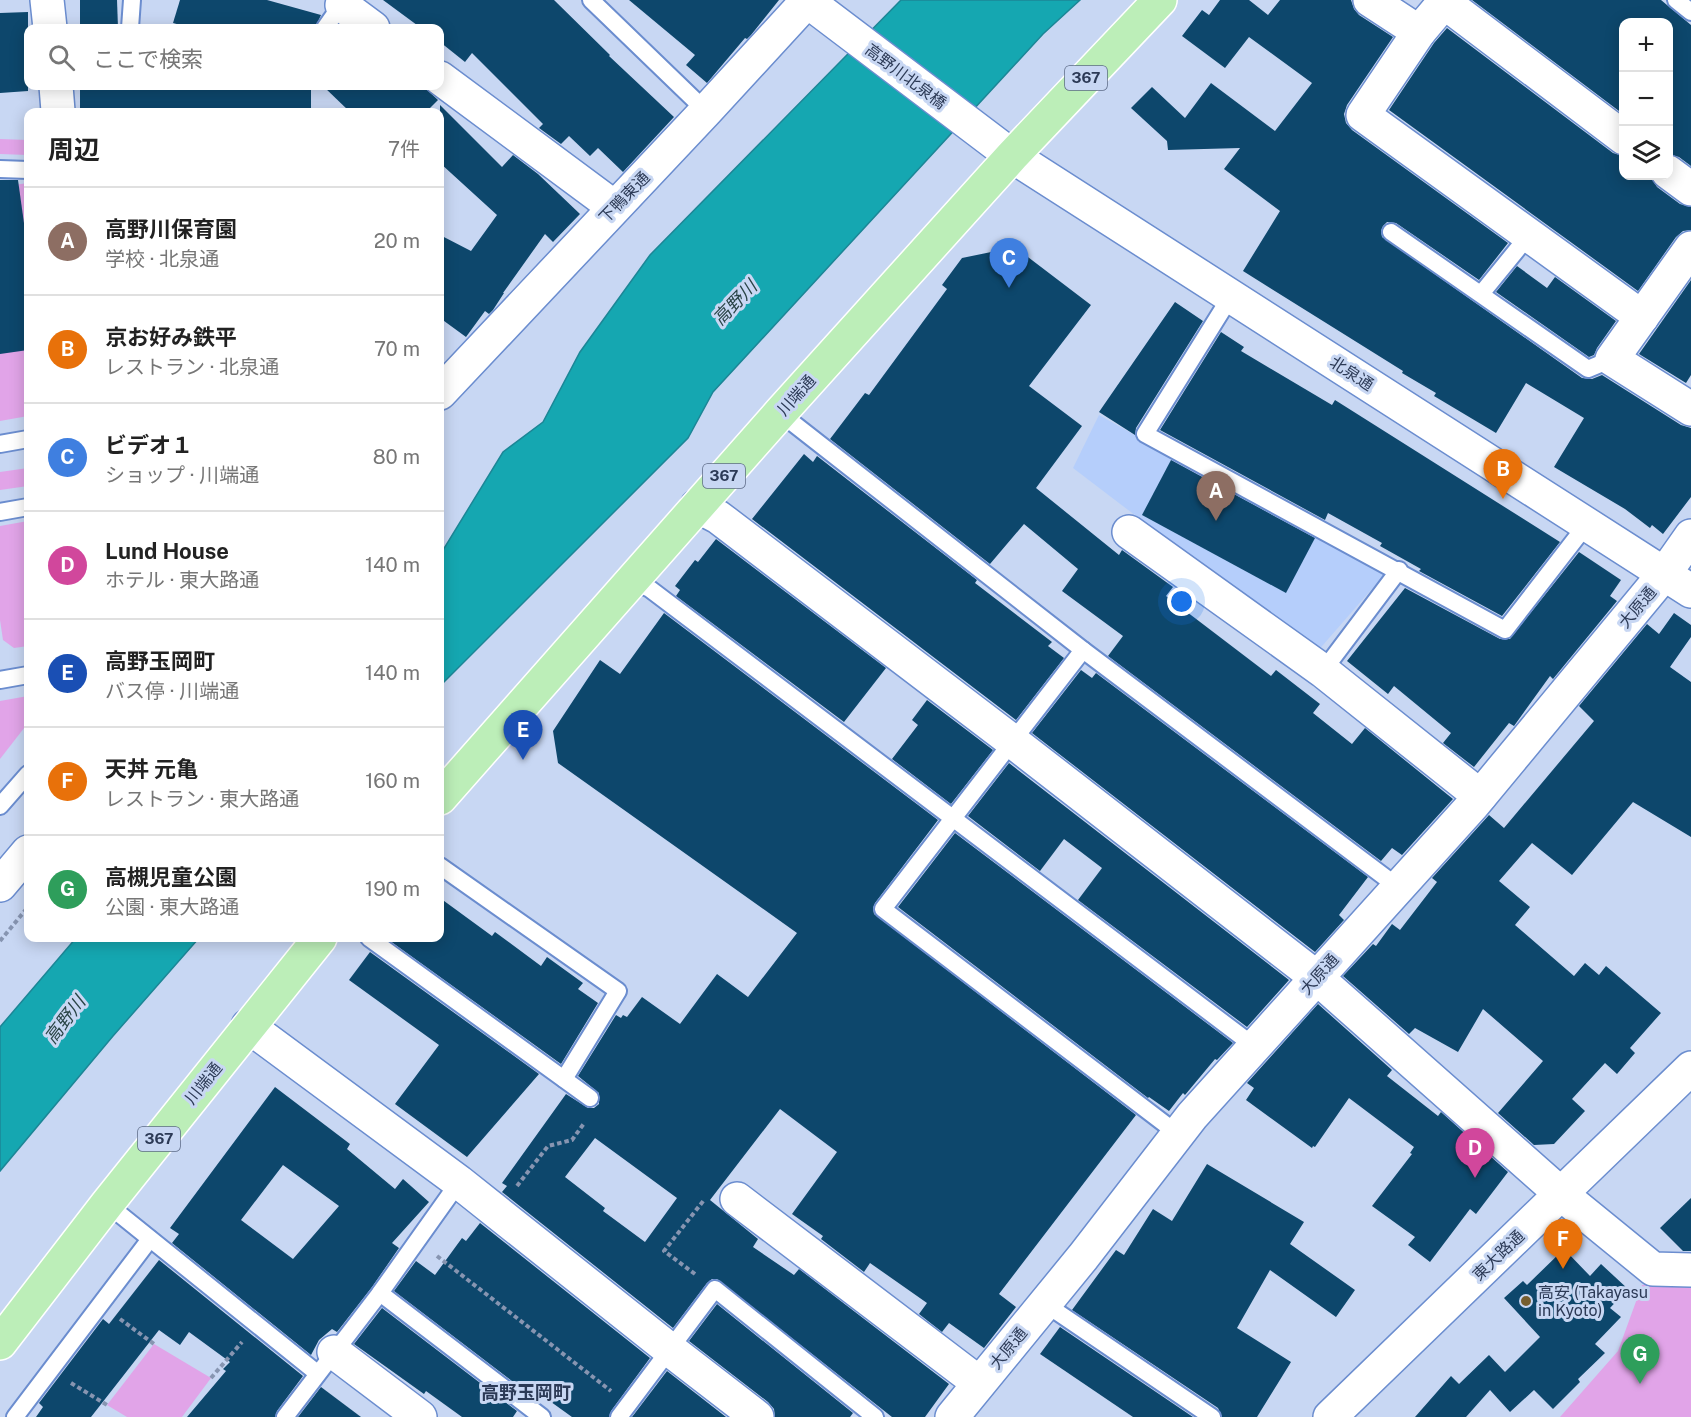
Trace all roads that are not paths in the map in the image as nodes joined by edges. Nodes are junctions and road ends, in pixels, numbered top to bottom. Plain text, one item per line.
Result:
1 (47, 0) edge
2 (132, 0) edge
3 (591, 0) edge
4 (1160, 0) edge
5 (1370, 0) edge
6 (1676, 0) edge
7 (1445, 1) edge
8 (813, 5) edge
9 (337, 11) edge
10 (1691, 12) edge
11 (50, 24) edge
12 (130, 24) edge
13 (365, 24) edge
14 (1419, 32) junction
15 (444, 81) edge
16 (706, 111) junction
17 (1619, 135) edge
18 (1012, 156) junction
19 (0, 169) edge
20 (24, 170) edge
21 (1673, 176) edge
22 (1691, 189) edge
23 (614, 207) junction
24 (1391, 232) dead end
25 (1529, 235) junction
26 (1691, 248) edge
27 (1481, 294) junction
28 (1231, 296) junction
29 (1641, 317) junction
30 (1612, 359) junction
31 (444, 389) edge
32 (1691, 409) edge
33 (780, 413) junction
34 (24, 440) edge
35 (0, 444) edge
36 (697, 506) junction
37 (24, 508) edge
38 (0, 512) edge
39 (1587, 524) junction
40 (1129, 532) dead end
41 (1691, 536) edge
42 (1399, 570) junction
43 (631, 580) junction
44 (1678, 582) edge
45 (1083, 650) junction
46 (1323, 671) junction
47 (24, 676) edge
48 (0, 680) edge
49 (1012, 741) junction
50 (24, 779) edge
51 (444, 793) edge
52 (1480, 796) junction
53 (0, 806) edge
54 (953, 819) junction
55 (24, 857) edge
56 (444, 869) edge
57 (0, 885) edge
58 (1398, 887) junction
59 (317, 942) edge
60 (375, 942) edge
61 (1316, 977) junction
62 (248, 1026) junction
63 (1254, 1046) junction
64 (1691, 1068) edge
65 (564, 1079) junction
66 (590, 1098) road end
67 (1178, 1134) junction
68 (459, 1182) junction
69 (1561, 1194) junction
70 (737, 1200) road end
71 (107, 1204) junction
72 (150, 1239) junction
73 (1691, 1270) edge
74 (380, 1293) junction
75 (1044, 1304) junction
76 (0, 1343) edge
77 (669, 1349) junction
78 (326, 1363) junction
79 (979, 1383) junction
80 (624, 1411) edge
81 (15, 1417) edge
82 (285, 1417) edge
83 (420, 1417) edge
84 (542, 1417) edge
85 (758, 1417) edge
86 (875, 1417) edge
87 (952, 1417) edge
88 (1212, 1417) edge
89 (1330, 1417) edge

1 - 11 street
2 - 12 lane
3 - 16 lane
4 - 18 highway, 川端通 / 367
5 - 14 street
6 - 10 lane
7 - 14 street
7 - 17 street
8 - 16 street, 下鴨東通
8 - 18 street, 高野川北泉橋
9 - 13 street
14 - 25 street
15 - 23 street
16 - 23 street, 下鴨東通
18 - 28 street, 北泉通
18 - 33 highway, 川端通 / 367
19 - 20 lane
21 - 22 street
23 - 31 street, 下鴨東通
24 - 27 lane
25 - 27 lane
25 - 29 street
26 - 29 street
27 - 30 lane
28 - 39 street, 北泉通
28 - 42 lane
29 - 30 street
30 - 32 street
33 - 36 highway, 川端通 / 367
33 - 45 lane
34 - 35 lane
36 - 43 highway, 川端通 / 367
36 - 49 street
37 - 38 lane
39 - 42 lane
39 - 44 street, 北泉通
40 - 46 street
41 - 44 street, 大原通
42 - 46 lane
43 - 51 highway, 川端通 / 367
43 - 54 lane
44 - 52 street, 大原通
45 - 49 lane
45 - 58 lane
46 - 52 street
47 - 48 lane
49 - 54 lane
49 - 61 street
50 - 53 lane
52 - 58 street, 大原通
54 - 63 lane
54 - 67 lane
55 - 57 street
56 - 65 lane
58 - 61 street, 大原通
59 - 62 highway, 川端通 / 367
60 - 65 lane
61 - 63 street, 大原通
61 - 69 street
62 - 68 street
62 - 71 highway, 川端通 / 367
63 - 67 street, 大原通
64 - 69 street, 東大路通
65 - 66 lane
67 - 75 street, 大原通
68 - 74 lane
68 - 77 street
69 - 73 street
69 - 89 street, 東大路通
70 - 79 street
71 - 72 lane
71 - 76 highway, 川端通 / 367
72 - 78 lane
72 - 81 lane
74 - 78 lane
74 - 84 lane
75 - 79 street, 大原通
75 - 88 lane
77 - 80 lane
77 - 85 street
77 - 86 lane
78 - 82 lane
78 - 83 street
79 - 87 street, 大原通

